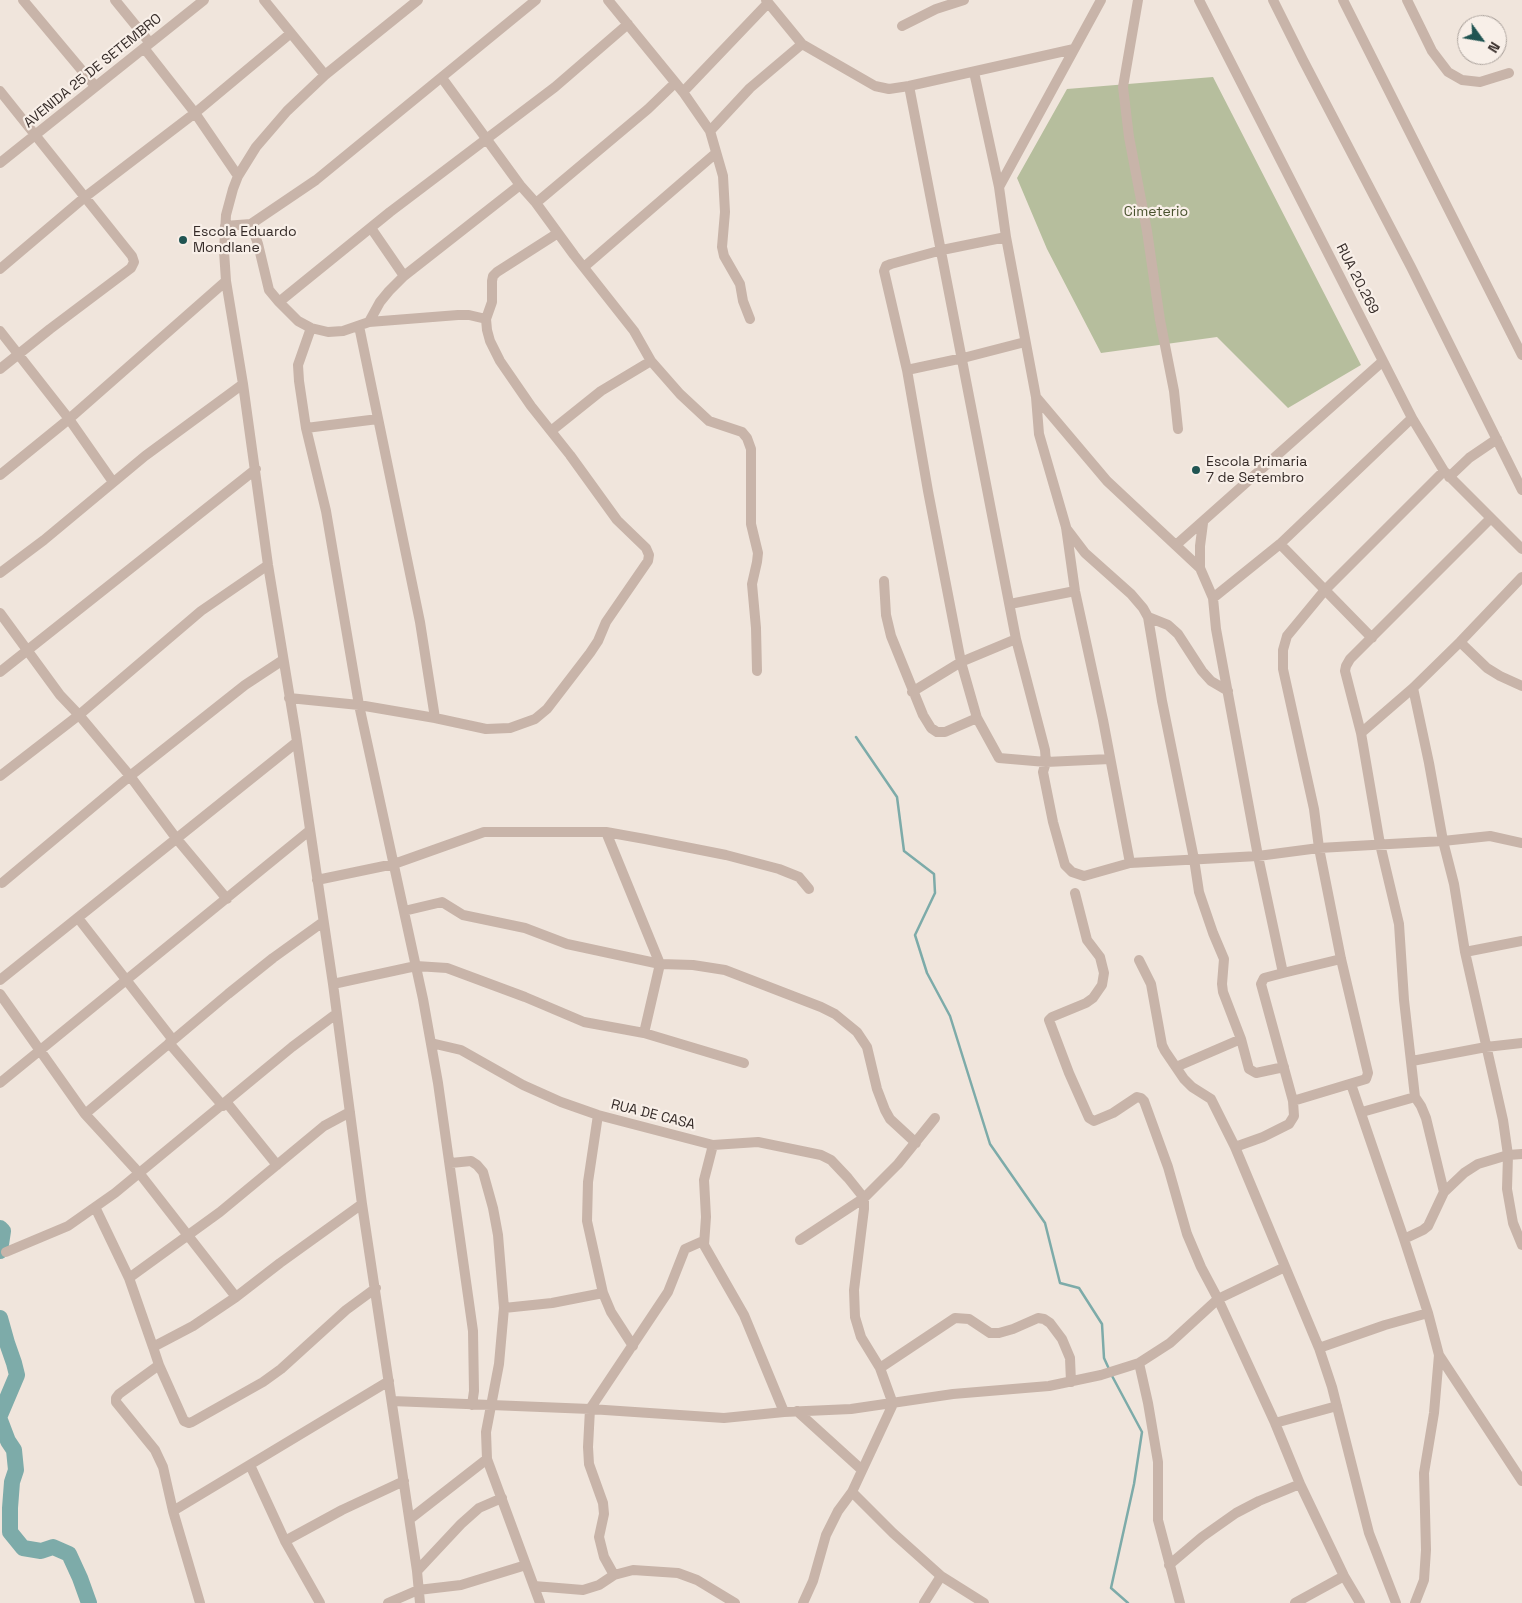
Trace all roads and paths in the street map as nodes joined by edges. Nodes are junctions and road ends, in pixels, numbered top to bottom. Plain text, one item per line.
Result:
1 (23, 0) edge
2 (115, 0) edge
3 (204, 0) edge
4 (264, 0) edge
5 (418, 0) edge
6 (536, 0) edge
7 (608, 0) edge
8 (964, 0) edge
9 (1101, 0) edge
10 (1138, 0) edge
11 (1199, 0) edge
12 (1274, 0) edge
13 (1343, 0) edge
14 (1407, 0) edge
15 (767, 1) edge
16 (628, 24) junction
17 (902, 26) dead end
18 (291, 33) junction
19 (802, 44) junction
20 (147, 46) junction
21 (1074, 49) junction
22 (974, 72) junction
23 (1509, 73) dead end
24 (325, 75) junction
25 (442, 78) junction
26 (675, 83) junction
27 (95, 86) junction
28 (909, 86) junction
29 (0, 91) edge
30 (683, 92) junction
31 (195, 113) junction
32 (710, 131) junction
33 (35, 135) junction
34 (486, 139) junction
35 (716, 153) junction
36 (0, 163) edge
37 (238, 176) junction
38 (520, 185) junction
39 (999, 187) junction
40 (85, 197) junction
41 (536, 203) junction
42 (251, 224) junction
43 (225, 226) junction
44 (371, 228) junction
45 (558, 233) junction
46 (1006, 238) junction
47 (942, 250) junction
48 (584, 267) junction
49 (0, 268) edge
50 (404, 276) junction
51 (226, 281) junction
52 (279, 302) junction
53 (486, 319) junction
54 (750, 319) dead end
55 (364, 324) junction
56 (311, 328) junction
57 (0, 331) edge
58 (1025, 342) junction
59 (18, 354) junction
60 (1522, 354) edge
61 (963, 358) junction
62 (651, 361) junction
63 (1383, 361) junction
64 (0, 370) edge
65 (907, 370) junction
66 (243, 384) junction
67 (1036, 397) junction
68 (1412, 418) junction
69 (69, 419) junction
70 (378, 419) junction
71 (306, 428) junction
72 (1178, 429) dead end
73 (551, 431) junction
74 (1497, 439) junction
75 (256, 469) junction
76 (1446, 474) junction
77 (0, 475) edge
78 (113, 482) junction
79 (1522, 490) edge
80 (1490, 519) junction
81 (1203, 523) junction
82 (1066, 527) junction
83 (1280, 544) junction
84 (1176, 545) junction
85 (1522, 549) edge
86 (268, 565) junction
87 (1200, 568) junction
88 (0, 573) edge
89 (1522, 577) edge
90 (884, 581) dead end
91 (1324, 590) junction
92 (1075, 591) junction
93 (1213, 598) junction
94 (1010, 604) junction
95 (0, 613) edge
96 (1148, 617) junction
97 (1016, 638) junction
98 (1372, 638) junction
99 (1460, 642) junction
100 (28, 650) junction
101 (283, 660) junction
102 (962, 662) junction
103 (757, 671) dead end
104 (0, 672) edge
105 (1522, 686) edge
106 (1413, 688) junction
107 (1228, 691) junction
108 (912, 692) junction
109 (289, 698) junction
110 (359, 705) junction
111 (79, 715) junction
112 (435, 718) junction
113 (977, 718) junction
114 (1361, 733) junction
115 (297, 742) junction
116 (1110, 759) junction
117 (1046, 762) junction
118 (0, 776) edge
119 (130, 776) junction
120 (309, 832) junction
121 (606, 832) junction
122 (176, 838) junction
123 (1444, 841) junction
124 (1522, 842) edge
125 (1380, 844) junction
126 (1319, 848) junction
127 (1258, 856) junction
128 (1194, 859) junction
129 (1130, 863) junction
130 (394, 864) junction
131 (317, 880) junction
132 (2, 883) dead end
133 (809, 889) dead end
134 (1075, 893) dead end
135 (227, 899) junction
136 (404, 911) junction
137 (78, 918) junction
138 (323, 922) junction
139 (1522, 941) edge
140 (1465, 952) junction
141 (1341, 959) junction
142 (1139, 960) dead end
143 (660, 964) junction
144 (416, 966) junction
145 (1284, 973) junction
146 (0, 980) edge
147 (126, 980) junction
148 (333, 984) junction
149 (0, 994) edge
150 (336, 1014) junction
151 (644, 1033) junction
152 (1241, 1039) junction
153 (171, 1042) junction
154 (431, 1043) junction
155 (1522, 1043) edge
156 (1486, 1047) junction
157 (41, 1050) junction
158 (1412, 1061) junction
159 (744, 1063) dead end
160 (1176, 1067) junction
161 (1284, 1067) junction
162 (0, 1083) edge
163 (1351, 1084) junction
164 (1415, 1097) junction
165 (1293, 1101) junction
166 (224, 1104) junction
167 (350, 1112) junction
168 (1362, 1112) junction
169 (85, 1114) junction
170 (598, 1116) junction
171 (934, 1118) dead end
172 (916, 1143) junction
173 (713, 1144) junction
174 (1235, 1147) junction
175 (1522, 1154) edge
176 (1508, 1155) junction
177 (450, 1163) junction
178 (276, 1165) junction
179 (140, 1174) junction
180 (1444, 1192) junction
181 (864, 1198) junction
182 (362, 1204) junction
183 (95, 1207) junction
184 (188, 1235) junction
185 (1404, 1239) junction
186 (800, 1240) dead end
187 (703, 1241) junction
188 (1522, 1245) edge
189 (6, 1252) dead end
190 (1285, 1267) junction
191 (129, 1278) junction
192 (376, 1288) junction
193 (602, 1293) junction
194 (236, 1298) junction
195 (1218, 1299) junction
196 (504, 1308) junction
197 (1428, 1312) junction
198 (632, 1346) junction
199 (153, 1347) junction
200 (1319, 1348) junction
201 (1439, 1355) junction
202 (1139, 1363) junction
203 (159, 1365) junction
204 (880, 1368) junction
205 (389, 1381) junction
206 (1071, 1382) junction
207 (392, 1401) junction
208 (893, 1404) junction
209 (472, 1405) junction
210 (490, 1406) junction
211 (1337, 1406) junction
212 (590, 1409) junction
213 (797, 1411) junction
214 (784, 1412) junction
215 (1275, 1423) junction
216 (487, 1459) junction
217 (250, 1465) junction
218 (1518, 1467) edge
219 (862, 1470) junction
220 (404, 1481) junction
221 (1522, 1481) edge
222 (1300, 1484) junction
223 (852, 1492) junction
224 (502, 1498) junction
225 (172, 1511) junction
226 (410, 1519) junction
227 (285, 1541) junction
228 (526, 1565) junction
229 (1170, 1565) junction
230 (417, 1571) junction
231 (614, 1575) junction
232 (941, 1576) junction
233 (1344, 1576) junction
234 (534, 1586) junction
235 (418, 1590) junction
236 (200, 1603) edge
237 (320, 1603) edge
238 (388, 1603) edge
239 (420, 1603) edge
240 (540, 1603) edge
241 (735, 1603) edge
242 (803, 1603) edge
243 (924, 1603) edge
244 (984, 1603) edge
245 (1180, 1603) edge
246 (1295, 1603) edge
247 (1360, 1603) edge
248 (1396, 1603) edge
249 (1415, 1603) edge

1 - 27 street
2 - 20 street
3 - 20 street, AVENIDA 25 DE SETEMBRO
4 - 18 street
5 - 24 street
6 - 25 street
7 - 16 street
8 - 17 street
9 - 21 street
10 - 72 street
11 - 63 street, RUA 20.269
12 - 74 street
13 - 60 street
14 - 23 street
15 - 19 street
15 - 30 street
16 - 26 street
16 - 34 street
18 - 24 street
18 - 31 street
19 - 28 street
19 - 32 street
20 - 27 street, AVENIDA 25 DE SETEMBRO
20 - 31 street
21 - 22 street
21 - 39 street
22 - 28 street
22 - 39 street
24 - 37 street
25 - 34 street
25 - 42 street
26 - 30 street
26 - 41 street
27 - 33 street, AVENIDA 25 DE SETEMBRO
28 - 47 street
29 - 33 street
30 - 32 street
31 - 37 street
31 - 40 street
32 - 35 street
33 - 36 street, AVENIDA 25 DE SETEMBRO
33 - 40 street
34 - 38 street
34 - 44 street
35 - 48 street
35 - 54 street
37 - 43 street
38 - 41 street
38 - 50 street
39 - 46 street
40 - 49 street
40 - 59 street
41 - 45 street
42 - 43 street
42 - 52 street
43 - 51 street
44 - 50 street
44 - 52 street
45 - 48 street
45 - 53 street
46 - 47 street
46 - 58 street
47 - 61 street
47 - 65 street
48 - 62 street
50 - 55 street
51 - 66 street
51 - 69 street
52 - 56 street
53 - 55 street
53 - 73 street
55 - 56 street
55 - 70 street
56 - 71 street
57 - 59 street
58 - 61 street
58 - 67 street
59 - 64 street
59 - 69 street
61 - 65 street
61 - 94 street
62 - 73 street
62 - 103 street
63 - 68 street, RUA 20.269
63 - 81 street
65 - 102 street
66 - 75 street
66 - 78 street
67 - 82 street
67 - 84 street
68 - 76 street, RUA 20.269
68 - 83 street
69 - 77 street
69 - 78 street
70 - 71 street
70 - 112 street
71 - 110 street
73 - 112 street
74 - 76 street
74 - 79 street
75 - 86 street
75 - 100 street
76 - 80 street, RUA 20.269
76 - 91 street
78 - 88 street
80 - 85 street, RUA 20.269
80 - 98 street
81 - 84 street
81 - 87 street
82 - 92 street
82 - 96 street
83 - 91 street
83 - 93 street
84 - 87 street
86 - 101 street
86 - 111 street
87 - 93 street
89 - 99 street
90 - 108 street
91 - 98 street
91 - 126 street
92 - 94 street
92 - 116 street
93 - 107 street
94 - 97 street
95 - 100 street
96 - 107 street
96 - 128 street
97 - 102 street
97 - 117 street
98 - 114 street
99 - 105 street
99 - 106 street
100 - 104 street
100 - 111 street
101 - 109 street
101 - 119 street
102 - 108 street
102 - 113 street
106 - 114 street
106 - 123 street
107 - 127 street
108 - 113 street
109 - 110 street
109 - 115 street
110 - 112 street
110 - 130 street
111 - 118 street
111 - 119 street
113 - 117 street
114 - 125 street
115 - 120 street
115 - 122 street
116 - 117 street
116 - 129 street
117 - 129 street
119 - 122 street
119 - 132 street
120 - 131 street
120 - 135 street
121 - 130 street
121 - 133 street
121 - 143 street
122 - 135 street
122 - 137 street
123 - 124 street
123 - 125 street
123 - 140 street
125 - 126 street
125 - 158 street
126 - 127 street
126 - 141 street
127 - 128 street
127 - 145 street
128 - 129 street
128 - 152 street
130 - 131 street
130 - 136 street
131 - 138 street
134 - 195 street
135 - 147 street
136 - 143 street
136 - 144 street
137 - 146 street
137 - 147 street
138 - 148 street
138 - 153 street
139 - 140 street
140 - 156 street
141 - 145 street
141 - 163 street
142 - 160 street
143 - 151 street
143 - 172 street
144 - 148 street
144 - 151 street
144 - 154 street
145 - 161 street
147 - 153 street
147 - 157 street
148 - 150 street
149 - 157 street
150 - 166 street
150 - 167 street
151 - 159 street
152 - 160 street
152 - 161 street
153 - 166 street
153 - 169 street
154 - 170 street, RUA DE CASA
154 - 177 street
155 - 156 street
156 - 158 street
156 - 176 street
157 - 162 street
157 - 169 street
158 - 164 street
160 - 174 street
161 - 165 street
163 - 165 street
163 - 168 street
164 - 168 street
164 - 180 street
165 - 174 street
166 - 178 street
166 - 179 street
167 - 178 street
167 - 182 street
168 - 185 street
169 - 179 street
170 - 173 street, RUA DE CASA
170 - 193 street
171 - 172 street
172 - 181 street
173 - 181 street, RUA DE CASA
173 - 187 street
174 - 190 street
175 - 176 street
176 - 180 street
176 - 188 street
177 - 196 street
177 - 209 street
178 - 184 street
179 - 183 street
179 - 184 street
180 - 185 street
181 - 186 street
181 - 204 street
182 - 192 street
182 - 194 street
183 - 189 street
183 - 191 street
184 - 191 street
184 - 194 street
185 - 197 street
187 - 198 street
187 - 214 street
190 - 195 street
190 - 200 street
191 - 199 street
192 - 203 street
192 - 205 street
193 - 196 street
193 - 198 street
194 - 199 street
195 - 202 street
195 - 215 street
196 - 210 street
197 - 200 street
197 - 201 street
198 - 212 street
199 - 203 street
200 - 211 street
201 - 218 street
201 - 249 street
202 - 206 street
202 - 229 street
203 - 225 street
204 - 206 street
204 - 208 street
205 - 207 street
205 - 217 street
206 - 208 street
207 - 209 street
207 - 220 street
208 - 213 street
208 - 219 street
209 - 210 street
210 - 212 street
210 - 216 street
211 - 215 street
211 - 248 street
212 - 214 street
212 - 231 street
213 - 214 street
213 - 219 street
215 - 222 street
216 - 224 street
216 - 226 street
217 - 225 street
217 - 227 street
218 - 221 street
219 - 223 street
220 - 226 street
220 - 227 street
222 - 229 street
222 - 233 street
223 - 232 street
223 - 242 street
224 - 228 street
224 - 230 street
225 - 236 street
226 - 230 street
227 - 237 street
228 - 234 street
228 - 235 street
229 - 245 street
230 - 235 street
231 - 234 street
231 - 241 street
232 - 243 street
232 - 244 street
233 - 246 street
233 - 247 street
234 - 240 street
235 - 238 street
235 - 239 street

